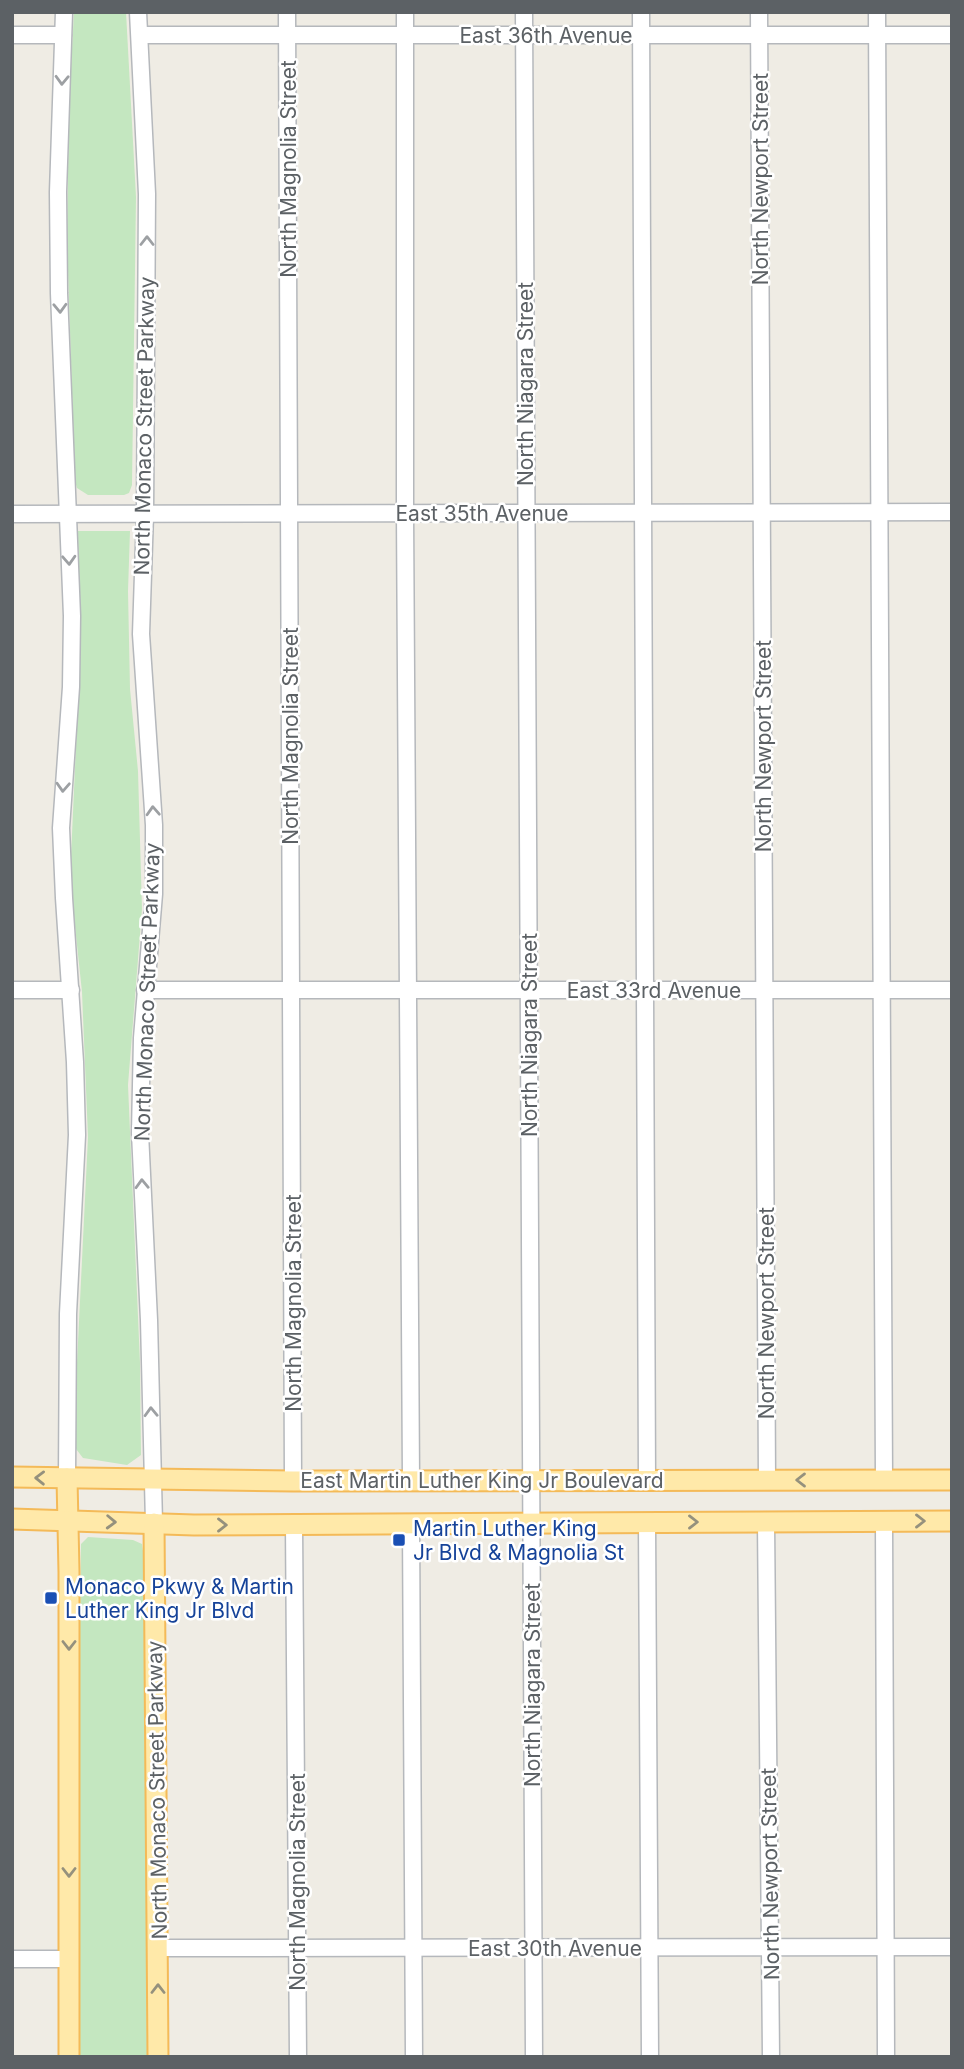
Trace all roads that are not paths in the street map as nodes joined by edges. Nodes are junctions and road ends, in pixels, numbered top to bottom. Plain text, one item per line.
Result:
1 (64, 12) edge
2 (138, 12) edge
3 (287, 12) edge
4 (405, 12) edge
5 (524, 12) edge
6 (641, 12) edge
7 (759, 12) edge
8 (877, 12) edge
9 (12, 35) edge
10 (63, 35) junction
11 (140, 35) junction
12 (287, 35) junction
13 (405, 35) junction
14 (524, 35) junction
15 (641, 35) junction
16 (759, 35) junction
17 (877, 35) junction
18 (952, 35) edge
19 (762, 512) junction
20 (879, 512) junction
21 (952, 512) edge
22 (405, 513) junction
23 (525, 513) junction
24 (643, 513) junction
25 (12, 514) edge
26 (67, 514) junction
27 (145, 514) junction
28 (290, 514) junction
29 (12, 990) edge
30 (71, 990) junction
31 (145, 990) junction
32 (529, 990) junction
33 (645, 990) junction
34 (764, 990) junction
35 (883, 990) junction
36 (952, 990) edge
37 (291, 991) junction
38 (408, 991) junction
39 (12, 1477) edge
40 (67, 1478) junction
41 (532, 1479) junction
42 (153, 1480) junction
43 (411, 1480) junction
44 (648, 1480) junction
45 (767, 1480) junction
46 (884, 1480) junction
47 (952, 1480) edge
48 (293, 1481) junction
49 (12, 1519) edge
50 (68, 1520) junction
51 (952, 1521) edge
52 (647, 1522) junction
53 (766, 1522) junction
54 (884, 1522) junction
55 (531, 1523) junction
56 (154, 1524) junction
57 (411, 1524) junction
58 (294, 1532) junction
59 (771, 1947) junction
60 (886, 1947) junction
61 (952, 1947) edge
62 (158, 1948) junction
63 (298, 1948) junction
64 (413, 1948) junction
65 (534, 1948) junction
66 (649, 1948) junction
67 (12, 1959) edge
68 (69, 1959) junction
69 (69, 2057) edge
70 (158, 2057) edge
71 (298, 2057) edge
72 (414, 2057) edge
73 (534, 2057) edge
74 (650, 2057) edge
75 (771, 2057) edge
76 (886, 2057) edge

1 - 10 street
2 - 11 street, North Monaco Street Parkway
3 - 12 street, North Magnolia Street
4 - 13 street
5 - 14 street, North Niagara Street
6 - 15 street
7 - 16 street, North Newport Street
8 - 17 street
9 - 10 street
10 -> 26 street
11 - 12 street, East 36th Avenue
27 -> 11 street, North Monaco Street Parkway
12 - 13 street, East 36th Avenue
12 - 28 street, North Magnolia Street
13 - 14 street, East 36th Avenue
13 - 22 street
14 - 15 street, East 36th Avenue
14 - 23 street, North Niagara Street
15 - 16 street, East 36th Avenue
15 - 24 street
16 - 17 street, East 36th Avenue
16 - 19 street, North Newport Street
17 - 18 street, East 36th Avenue
17 - 20 street
19 - 20 street, East 35th Avenue
19 - 24 street, East 35th Avenue
19 - 34 street, North Newport Street
20 - 21 street, East 35th Avenue
20 - 35 street
22 - 23 street, East 35th Avenue
22 - 28 street, East 35th Avenue
22 - 38 street
23 - 24 street, East 35th Avenue
23 - 32 street, North Niagara Street
24 - 33 street
25 - 26 street, East 35th Avenue
26 - 27 street, East 35th Avenue
26 -> 30 street
27 - 28 street, East 35th Avenue
31 -> 27 street, North Monaco Street Parkway
28 - 37 street, North Magnolia Street
29 - 30 street
30 - 40 street
31 - 37 street, East 33rd Avenue
42 -> 31 street, North Monaco Street Parkway
32 - 33 street, East 33rd Avenue
32 - 38 street, East 33rd Avenue
32 - 41 street, North Niagara Street
33 - 34 street, East 33rd Avenue
33 - 44 street
34 - 35 street, East 33rd Avenue
34 - 45 street, North Newport Street
35 - 36 street, East 33rd Avenue
35 - 46 street
37 - 38 street, East 33rd Avenue
37 - 48 street, North Magnolia Street
38 - 43 street
40 -> 39 main road, East Martin Luther King Jr Boulevard
40 - 42 main road, East Martin Luther King Jr Boulevard
40 - 50 main road
41 - 43 main road, East Martin Luther King Jr Boulevard
41 - 44 main road, East Martin Luther King Jr Boulevard
41 - 55 street, North Niagara Street
42 - 48 main road, East Martin Luther King Jr Boulevard
42 - 56 street, North Monaco Street Parkway
43 - 48 main road, East Martin Luther King Jr Boulevard
44 - 45 main road, East Martin Luther King Jr Boulevard
46 -> 45 main road, East Martin Luther King Jr Boulevard
46 - 47 main road, East Martin Luther King Jr Boulevard
49 - 50 main road, East Martin Luther King Jr Boulevard
50 -> 56 main road, East Martin Luther King Jr Boulevard
50 -> 68 main road
54 -> 51 main road, East Martin Luther King Jr Boulevard
52 -> 53 main road, East Martin Luther King Jr Boulevard
52 - 55 main road, East Martin Luther King Jr Boulevard
52 - 66 street
53 - 54 main road, East Martin Luther King Jr Boulevard
53 - 59 street, North Newport Street
54 - 60 street
55 - 57 main road, East Martin Luther King Jr Boulevard
55 - 65 street, North Niagara Street
56 -> 58 main road, East Martin Luther King Jr Boulevard
56 - 62 main road, North Monaco Street Parkway
57 - 58 main road, East Martin Luther King Jr Boulevard
57 - 64 street
58 - 63 street, North Magnolia Street
59 - 60 street, East 30th Avenue
59 - 66 street, East 30th Avenue
59 - 75 street, North Newport Street
60 - 61 street, East 30th Avenue
60 - 76 street
62 - 63 street, East 30th Avenue
70 -> 62 main road, North Monaco Street Parkway
63 - 64 street, East 30th Avenue
63 - 71 street, North Magnolia Street
64 - 65 street, East 30th Avenue
64 - 72 street
65 - 66 street, East 30th Avenue
65 - 73 street, North Niagara Street
66 - 74 street
67 - 68 street
68 - 69 main road

